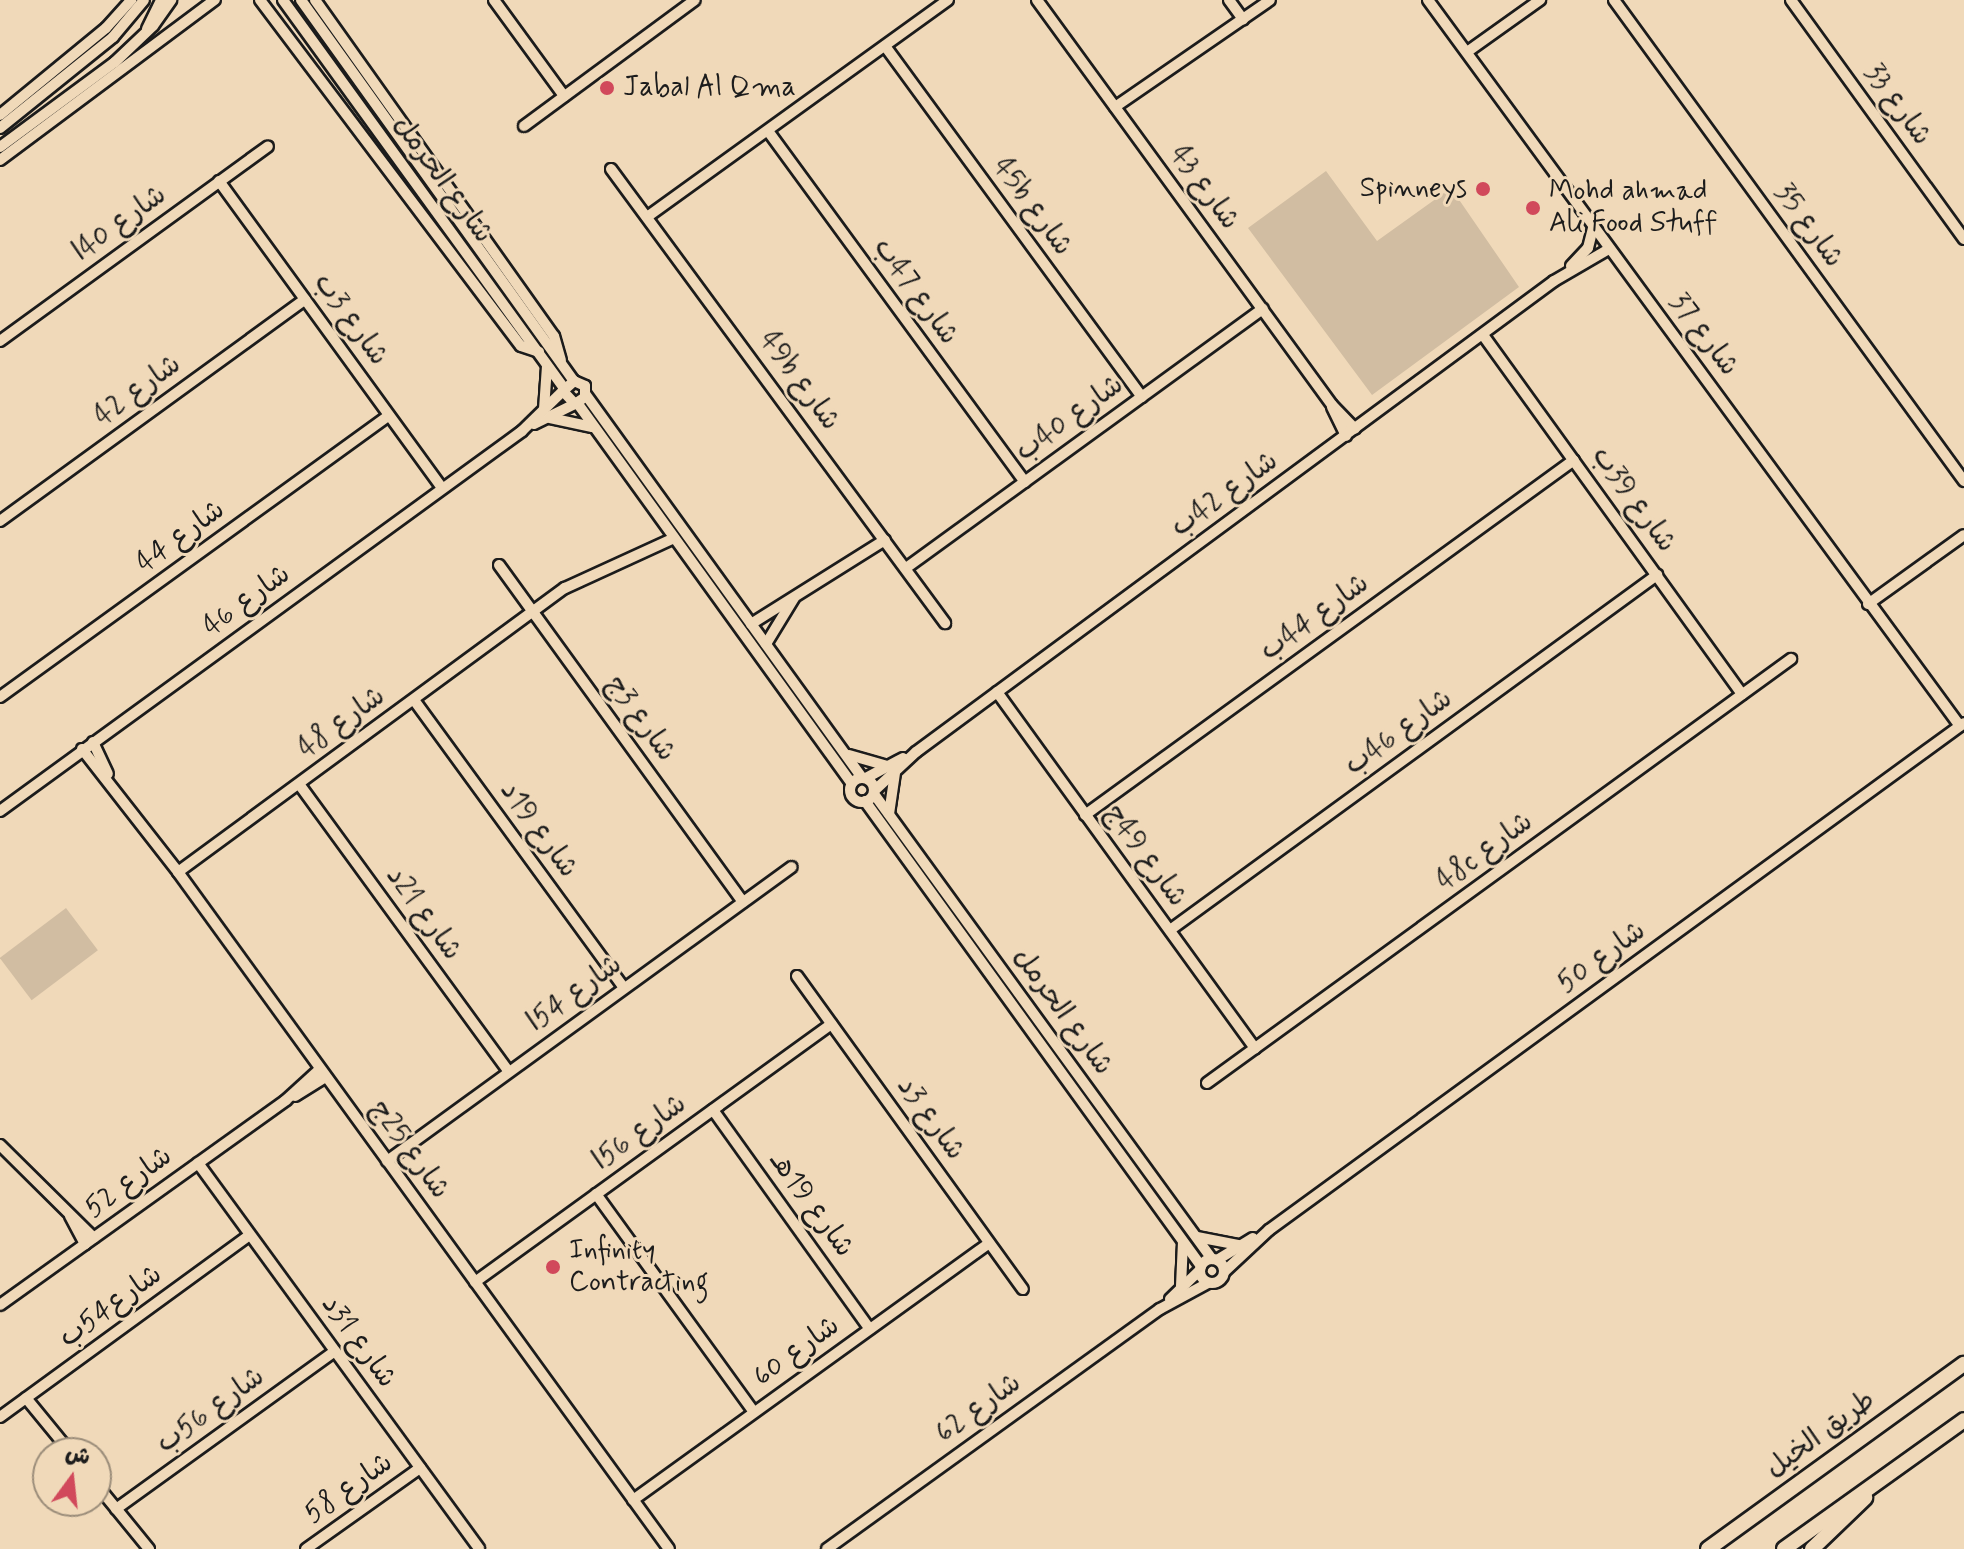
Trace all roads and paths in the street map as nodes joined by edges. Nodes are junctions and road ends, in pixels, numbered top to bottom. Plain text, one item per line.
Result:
1 (131, 0) edge
2 (144, 0) edge
3 (161, 0) edge
4 (171, 0) edge
5 (215, 0) edge
6 (260, 0) edge
7 (283, 0) edge
8 (301, 0) edge
9 (315, 0) edge
10 (494, 0) edge
11 (695, 0) edge
12 (948, 0) edge
13 (1037, 0) edge
14 (1229, 0) edge
15 (1270, 0) edge
16 (1428, 0) edge
17 (1540, 0) edge
18 (1614, 0) edge
19 (1791, 0) edge
20 (678, 5) edge
21 (1243, 19) junction
22 (145, 34) junction
23 (885, 46) junction
24 (1467, 52) junction
25 (78, 59) junction
26 (564, 96) junction
27 (1117, 110) junction
28 (0, 115) edge
29 (524, 126) dead end
30 (0, 128) edge
31 (768, 131) junction
32 (268, 146) dead end
33 (0, 147) edge
34 (392, 154) junction
35 (0, 160) edge
36 (611, 169) dead end
37 (393, 174) junction
38 (219, 181) junction
39 (647, 217) junction
40 (1593, 228) junction
41 (1964, 239) edge
42 (1609, 249) junction
43 (1562, 276) junction
44 (305, 299) junction
45 (1263, 309) junction
46 (1483, 335) junction
47 (0, 341) edge
48 (539, 352) junction
49 (560, 362) junction
50 (547, 364) junction
51 (574, 381) junction
52 (563, 390) junction
53 (586, 395) junction
54 (1142, 397) junction
55 (576, 404) junction
56 (1332, 405) junction
57 (389, 415) junction
58 (544, 415) junction
59 (1355, 429) junction
60 (597, 431) junction
61 (1346, 436) junction
62 (1574, 460) junction
63 (1964, 481) edge
64 (1025, 482) junction
65 (442, 488) junction
66 (0, 521) edge
67 (1964, 535) edge
68 (674, 538) junction
69 (885, 540) junction
70 (499, 565) dead end
71 (906, 568) junction
72 (1657, 575) junction
73 (795, 596) junction
74 (1868, 604) junction
75 (534, 613) junction
76 (945, 623) dead end
77 (751, 624) junction
78 (766, 644) junction
79 (1791, 659) dead end
80 (997, 692) junction
81 (1742, 694) junction
82 (0, 697) edge
83 (414, 700) junction
84 (1960, 727) edge
85 (93, 742) junction
86 (82, 749) junction
87 (843, 750) junction
88 (893, 768) junction
89 (864, 778) junction
90 (110, 780) junction
91 (299, 784) junction
92 (852, 784) junction
93 (874, 792) junction
94 (865, 801) junction
95 (0, 811) edge
96 (889, 814) junction
97 (1085, 815) junction
98 (791, 867) dead end
99 (178, 872) junction
100 (743, 902) junction
101 (1170, 930) junction
102 (797, 976) dead end
103 (624, 988) junction
104 (832, 1024) junction
105 (1255, 1048) junction
106 (509, 1072) junction
107 (323, 1073) junction
108 (1207, 1083) dead end
109 (713, 1110) junction
110 (0, 1145) edge
111 (387, 1161) junction
112 (198, 1163) junction
113 (596, 1194) junction
114 (1269, 1230) junction
115 (250, 1235) junction
116 (1195, 1235) junction
117 (1183, 1240) junction
118 (89, 1241) junction
119 (989, 1243) junction
120 (1241, 1244) junction
121 (1214, 1259) junction
122 (1200, 1268) junction
123 (1225, 1271) junction
124 (475, 1282) junction
125 (1208, 1283) junction
126 (1023, 1289) dead end
127 (1180, 1289) junction
128 (0, 1305) edge
129 (1160, 1309) junction
130 (870, 1329) junction
131 (335, 1351) junction
132 (1964, 1364) edge
133 (26, 1398) junction
134 (754, 1412) junction
135 (0, 1417) edge
136 (1964, 1420) edge
137 (58, 1437) edge
138 (420, 1468) junction
139 (1880, 1479) junction
140 (633, 1500) junction
141 (112, 1504) edge
142 (116, 1509) junction
143 (149, 1549) edge
144 (306, 1549) edge
145 (479, 1549) edge
146 (669, 1549) edge
147 (827, 1549) edge
148 (1708, 1549) edge
149 (1784, 1549) edge
150 (1812, 1549) edge

1 - 25 street
2 - 25 street
3 - 22 street
4 - 22 street
5 - 35 street
6 - 37 street
7 - 34 street, شارع الحرمل
8 - 49 street, شارع الحرمل
9 - 49 street
10 - 26 street
11 - 20 street
12 - 23 street
13 - 27 street, شارع 43
14 - 21 street
15 - 21 street
16 - 24 street, شارع 37
17 - 24 street
18 - 63 street, شارع 35
19 - 41 street, شارع 33
20 - 26 street
21 - 27 street
22 - 33 street
23 - 31 street
23 - 54 street, 45b شارع
24 - 40 street, شارع 37
25 - 28 street
25 - 30 street
26 - 29 street
27 - 45 street, شارع 43
31 - 39 street
31 - 64 street, شارع 47ب
32 - 38 street, شارع 40ا
34 - 37 street
34 - 48 street, شارع الحرمل
36 - 39 street, 49b شارع
37 - 48 street
38 - 44 street, شارع 3ب
38 - 47 street, شارع 40ا
39 - 69 street, 49b شارع
40 - 42 street, شارع 37
40 - 43 street, شارع 42ب
42 - 43 street, شارع 42ب
42 - 74 street, شارع 37
43 - 46 street, شارع 42ب
44 - 57 street, شارع 3ب
44 - 66 street, شارع 42
45 - 54 street, شارع 40ب
45 - 56 street, شارع 43
46 - 59 street, شارع 42ب
46 - 62 street, شارع 39ب
48 - 50 street, شارع الحرمل
49 - 51 street, شارع الحرمل
50 - 52 street, شارع الحرمل
50 - 58 street
51 - 52 street, شارع 46
51 - 53 street, شارع الحرمل
52 - 55 street, شارع الحرمل
52 - 58 street, شارع 46
53 - 55 street
53 - 77 street
54 - 64 street, شارع 40ب
55 - 58 street, شارع 46
55 - 60 street
56 - 59 street, شارع 43
56 - 61 street, شارع 43
57 - 65 street, شارع 3ب
57 - 82 street, شارع 44
58 - 60 street
58 - 65 street, شارع 46
59 - 61 street, شارع 42ب
60 - 68 street
61 - 80 street, شارع 42ب
62 - 72 street, شارع 39ب
62 - 97 street, شارع 44ب
64 - 71 street, شارع 40ب
65 - 85 street, شارع 46
67 - 74 street
68 - 75 street, شارع 48
68 - 92 street
69 - 71 street, 49b شارع
69 - 73 street
70 - 75 street, شارع 3ج
71 - 76 street, 49b شارع
72 - 81 street, شارع 39ب
72 - 101 street, شارع 46ب
73 - 77 street
73 - 78 street
74 - 84 street, شارع 37
75 - 83 street, شارع 48
75 - 100 street, شارع 3ج
77 - 78 street
78 - 87 street
79 - 81 street, 48c شارع
80 - 88 street, شارع 42ب
80 - 97 street, شارع 49ج
81 - 105 street, 48c شارع
83 - 91 street, شارع 48
83 - 103 street, شارع 19د
84 - 114 street, شارع 50
85 - 86 street, شارع 46
85 - 90 street, شارع 25ج
86 - 90 street, شارع 25ج
86 - 95 street, شارع 46
87 - 88 street
87 - 89 street
88 - 89 street, شارع 42ب
88 - 93 street, شارع 42ب
88 - 96 street
89 - 92 street, شارع 42ب
89 - 93 street, شارع الحرمل
90 - 99 street, شارع 25ج
91 - 99 street, شارع 48
91 - 106 street, شارع 21د
92 - 94 street, شارع الحرمل
93 - 94 street, شارع 42ب
93 - 96 street, شارع الحرمل
94 - 117 street, شارع الحرمل
96 - 116 street, شارع الحرمل
97 - 101 street, شارع 49ج
98 - 100 street, شارع 54ا
99 - 107 street, شارع 25ج
100 - 103 street, شارع 54ا
101 - 105 street, شارع 49ج
102 - 104 street, شارع 3د
103 - 106 street, شارع 54ا
104 - 109 street, شارع 56ا
104 - 119 street, شارع 3د
105 - 108 street, 48c شارع
106 - 111 street, شارع 54ا
107 - 111 street, شارع 25ج
107 - 112 street, شارع 52
109 - 113 street, شارع 56ا
109 - 130 street, شارع 19هـ
110 - 118 street
111 - 124 street, شارع 25ج
112 - 115 street, شارع 31د
112 - 118 street, شارع 52
113 - 124 street, شارع 56ا
113 - 134 street
114 - 120 street, شارع 50
114 - 123 street, شارع 50
115 - 131 street, شارع 31د
115 - 133 street, شارع54ب
116 - 120 street
116 - 121 street, شارع الحرمل
117 - 122 street, شارع الحرمل
117 - 127 street
118 - 128 street, شارع 52
119 - 126 street, شارع 3د
119 - 130 street, شارع 60
120 - 121 street, شارع 50
121 - 122 street, شارع 50
121 - 123 street, شارع الحرمل
122 - 125 street, شارع الحرمل
122 - 127 street, شارع 62
123 - 125 street, شارع 50
124 - 140 street, شارع 25ج
125 - 129 street, شارع 62
127 - 129 street, شارع 62
129 - 147 street, شارع 62
130 - 134 street, شارع 60
131 - 138 street, شارع 31د
131 - 142 street, شارع 56ب
132 - 148 highway, طريق الخيل
133 - 135 street, شارع54ب
133 - 137 street
134 - 140 street, شارع 60
136 - 139 highway
138 - 144 street, شارع 58
138 - 145 street, شارع 31د
139 - 149 highway
139 - 150 highway
140 - 146 street, شارع 25ج
141 - 142 street
142 - 143 street

